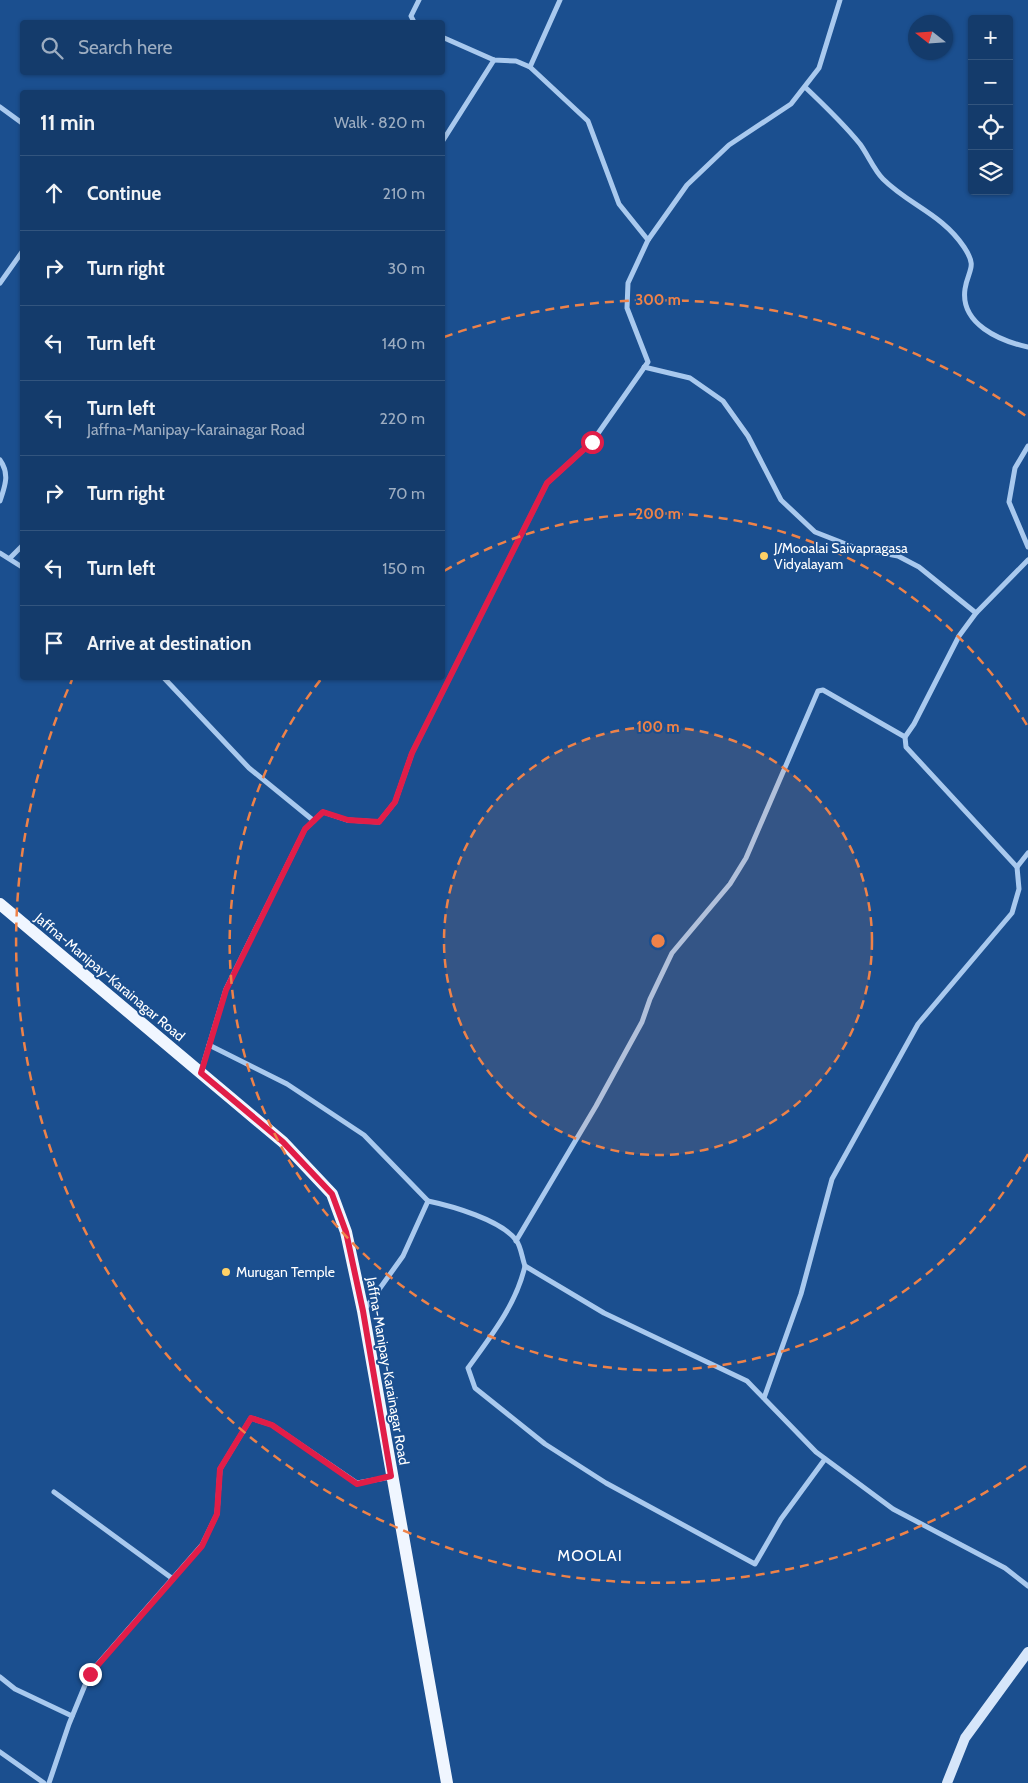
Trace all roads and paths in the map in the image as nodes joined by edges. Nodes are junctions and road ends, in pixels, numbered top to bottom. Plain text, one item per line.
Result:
1 (419, 0) edge
2 (560, 0) edge
3 (840, 0) edge
4 (413, 20) edge
5 (445, 38) edge
6 (494, 60) junction
7 (530, 67) junction
8 (805, 86) junction
9 (0, 107) edge
10 (20, 122) edge
11 (445, 137) edge
12 (648, 240) junction
13 (20, 255) edge
14 (0, 283) edge
15 (1028, 347) edge
16 (644, 367) junction
17 (1028, 446) edge
18 (0, 460) edge
19 (0, 502) edge
20 (1028, 547) edge
21 (20, 548) edge
22 (0, 553) edge
23 (10, 558) junction
24 (1028, 560) edge
25 (20, 566) edge
26 (976, 613) junction
27 (166, 680) edge
28 (905, 737) junction
29 (314, 820) junction
30 (1028, 853) edge
31 (1017, 868) junction
32 (0, 904) edge
33 (209, 1044) junction
34 (201, 1073) junction
35 (428, 1201) junction
36 (516, 1241) junction
37 (525, 1266) junction
38 (363, 1311) junction
39 (764, 1398) junction
40 (825, 1459) junction
41 (391, 1476) junction
42 (54, 1492) dead end
43 (173, 1579) junction
44 (1028, 1586) edge
45 (1028, 1652) edge
46 (0, 1677) edge
47 (72, 1716) junction
48 (0, 1752) edge
49 (44, 1783) edge
50 (50, 1783) edge
51 (447, 1783) edge
52 (947, 1783) edge

1 - 4 street
2 - 7 street
3 - 8 street
5 - 6 street
6 - 7 street
6 - 11 street
7 - 12 street
8 - 12 street
8 - 15 street
9 - 10 street
12 - 16 street
13 - 14 street
16 - 26 street
16 - 29 street
17 - 20 street
18 - 19 street
21 - 23 street
22 - 23 street
23 - 25 street
24 - 26 street
26 - 28 street
27 - 29 street
28 - 31 street
28 - 36 street
29 - 33 street
30 - 31 street
31 - 39 street
32 - 34 main road, Jaffna-Manipay-Karainagar Road
33 - 34 street
33 - 35 street
34 - 38 main road, Jaffna-Manipay-Karainagar Road
35 - 36 street
35 - 38 street
36 - 37 street
37 - 39 street
37 - 40 street
38 - 41 main road, Jaffna-Manipay-Karainagar Road
39 - 40 street
40 - 44 street
41 - 43 street
41 - 51 main road, Jaffna-Manipay-Karainagar Road
42 - 43 street
43 - 47 street
45 - 52 street
46 - 47 street
47 - 50 street
48 - 49 street

